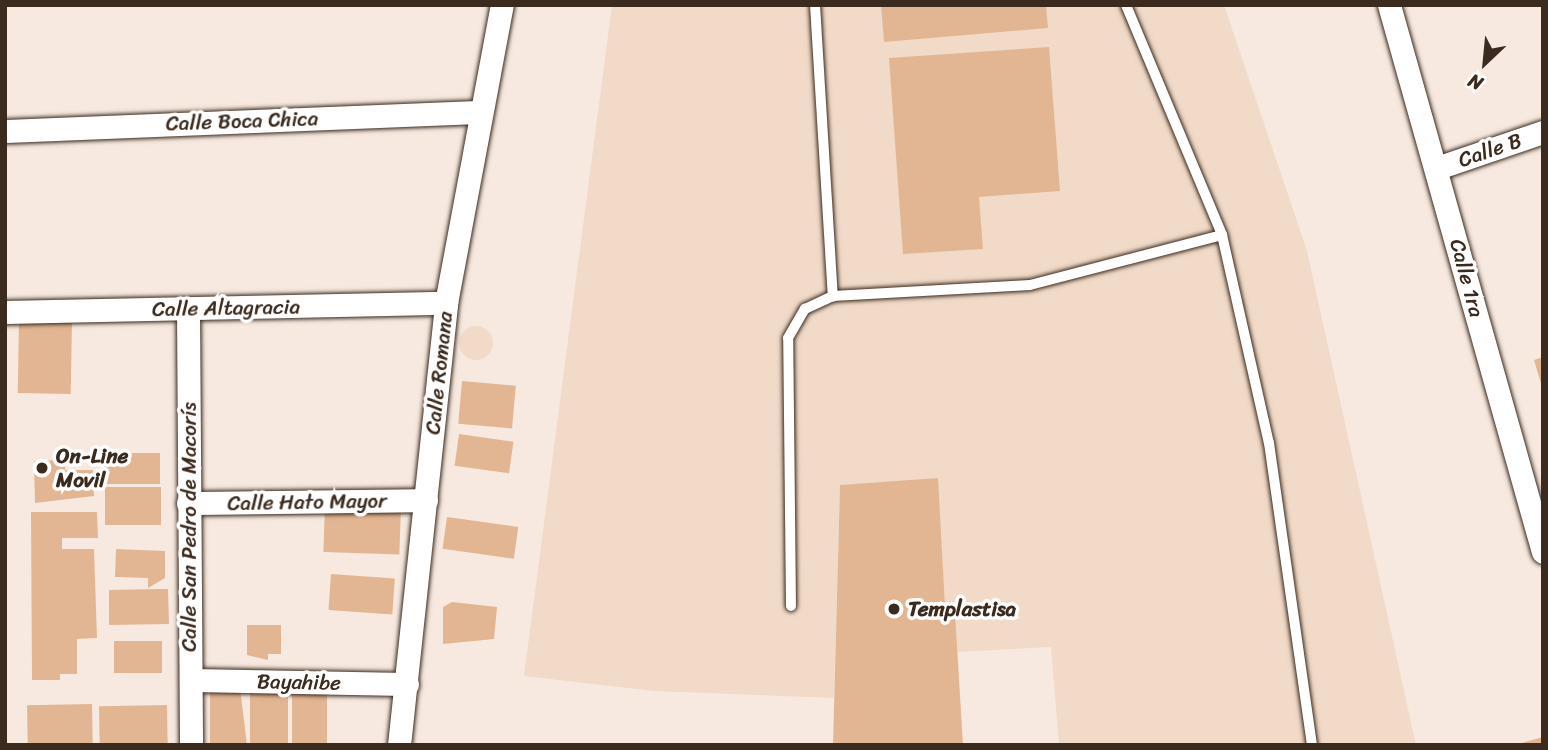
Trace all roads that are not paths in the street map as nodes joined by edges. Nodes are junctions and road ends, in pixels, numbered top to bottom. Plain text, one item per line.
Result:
1 (502, 5) edge
2 (815, 5) edge
3 (1126, 5) edge
4 (1390, 5) edge
5 (479, 112) junction
6 (5, 131) edge
7 (1543, 132) edge
8 (1437, 168) junction
9 (1222, 235) junction
10 (833, 296) junction
11 (446, 303) junction
12 (188, 309) junction
13 (5, 312) edge
14 (426, 500) junction
15 (188, 503) junction
16 (1538, 515) edge
17 (1543, 552) edge
18 (790, 606) dead end
19 (191, 680) junction
20 (407, 684) junction
21 (191, 745) edge
22 (399, 745) edge
23 (1312, 745) edge

1 - 5 street, Calle Romana
2 - 10 lane
3 - 9 lane
4 - 8 street, Calle 1ra
5 - 6 street, Calle Boca Chica
5 - 11 street, Calle Romana
7 - 8 street, Calle B
8 - 16 street, Calle 1ra
9 - 10 lane
9 - 23 lane
10 - 18 lane
11 - 12 street, Calle Altagracia
11 - 14 street, Calle Romana
12 - 13 street, Calle Altagracia
12 - 15 street, Calle San Pedro de Macorís
14 - 15 street, Calle Hato Mayor
14 - 20 street, Calle Romana
15 - 19 street, Calle San Pedro de Macorís
16 - 17 street, Calle 1ra
19 - 20 street, Bayahibe
19 - 21 street, Calle San Pedro de Macorís
20 - 22 street, Calle Romana

